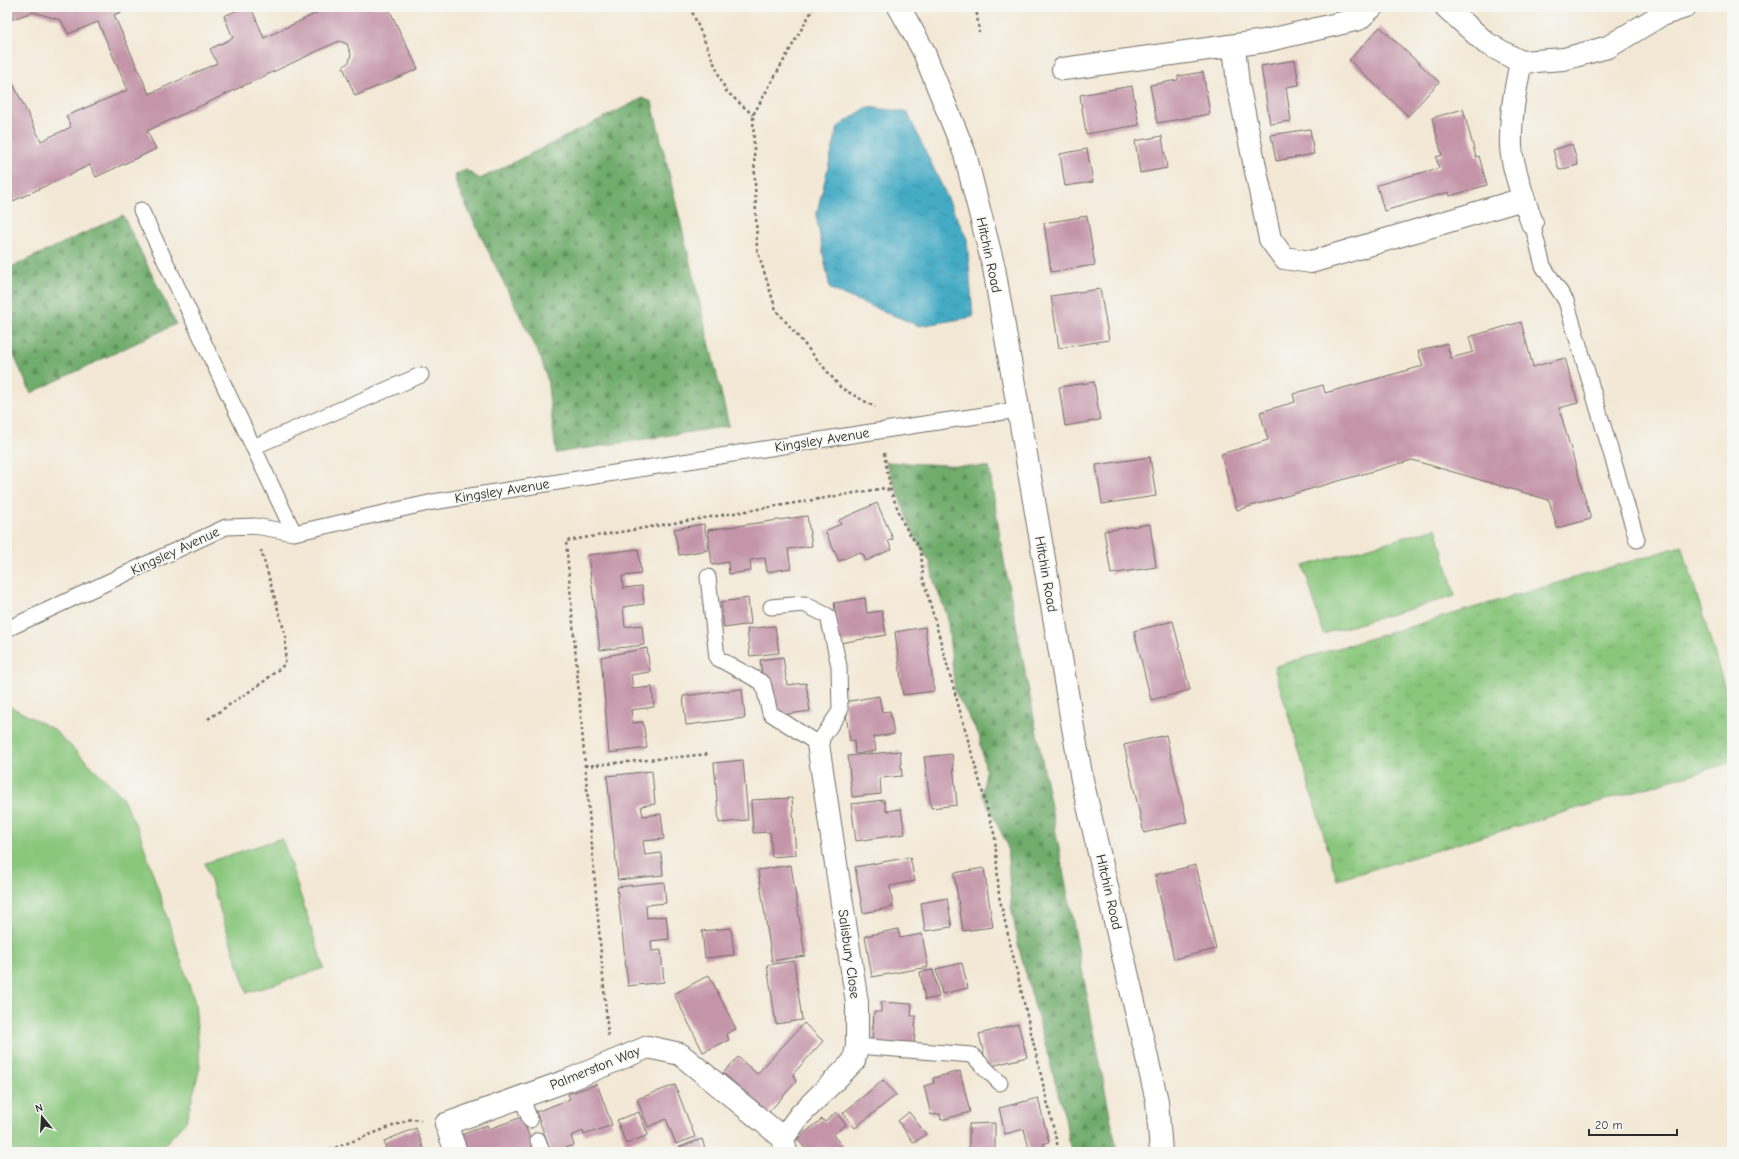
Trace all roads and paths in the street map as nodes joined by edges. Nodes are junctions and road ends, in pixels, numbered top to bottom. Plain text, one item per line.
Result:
1 (690, 7) edge
2 (814, 7) edge
3 (899, 7) edge
4 (976, 7) edge
5 (1372, 7) edge
6 (1446, 7) edge
7 (1685, 7) edge
8 (979, 32) dead end
9 (1234, 46) junction
10 (1521, 62) junction
11 (1063, 69) dead end
12 (753, 116) junction
13 (1523, 198) junction
14 (140, 210) dead end
15 (1532, 223) joint
16 (421, 375) dead end
17 (1017, 410) junction
18 (880, 431) junction
19 (253, 447) junction
20 (891, 492) junction
21 (255, 526) junction
22 (294, 533) junction
23 (1637, 540) dead end
24 (708, 576) dead end
25 (771, 607) dead end
26 (7, 630) edge
27 (208, 719) dead end
28 (818, 744) junction
29 (709, 754) dead end
30 (585, 766) junction
31 (857, 1046) junction
32 (620, 1059) junction
33 (1000, 1083) dead end
34 (522, 1098) junction
35 (530, 1120) dead end
36 (446, 1124) junction
37 (785, 1145) edge
38 (324, 1152) edge
39 (456, 1152) edge
40 (1059, 1152) edge
41 (1162, 1152) edge

1 - 12 path
2 - 12 path
3 - 17 street, Hitchin Road
4 - 8 path
5 - 9 street
6 - 10 street
7 - 10 street
9 - 11 street
9 - 13 street
10 - 13 street
12 - 18 path
13 - 15 street
14 - 19 lane
15 - 23 lane
16 - 19 lane
17 - 18 lane, Kingsley Avenue
17 - 41 street, Hitchin Road
18 - 20 path
18 - 22 lane, Kingsley Avenue
19 - 22 lane
20 - 30 path
20 - 40 path
21 - 22 lane, Kingsley Avenue
21 - 26 lane, Kingsley Avenue
21 - 27 path
24 - 28 lane
25 - 28 lane
28 - 31 street, Salisbury Close
29 - 30 path
30 - 32 path
31 - 33 lane
31 - 37 street, Salisbury Close
32 - 34 street, Palmerston Way
32 - 37 street, Palmerston Way
34 - 35 lane
34 - 36 street, Palmerston Way
36 - 38 path
36 - 39 street

